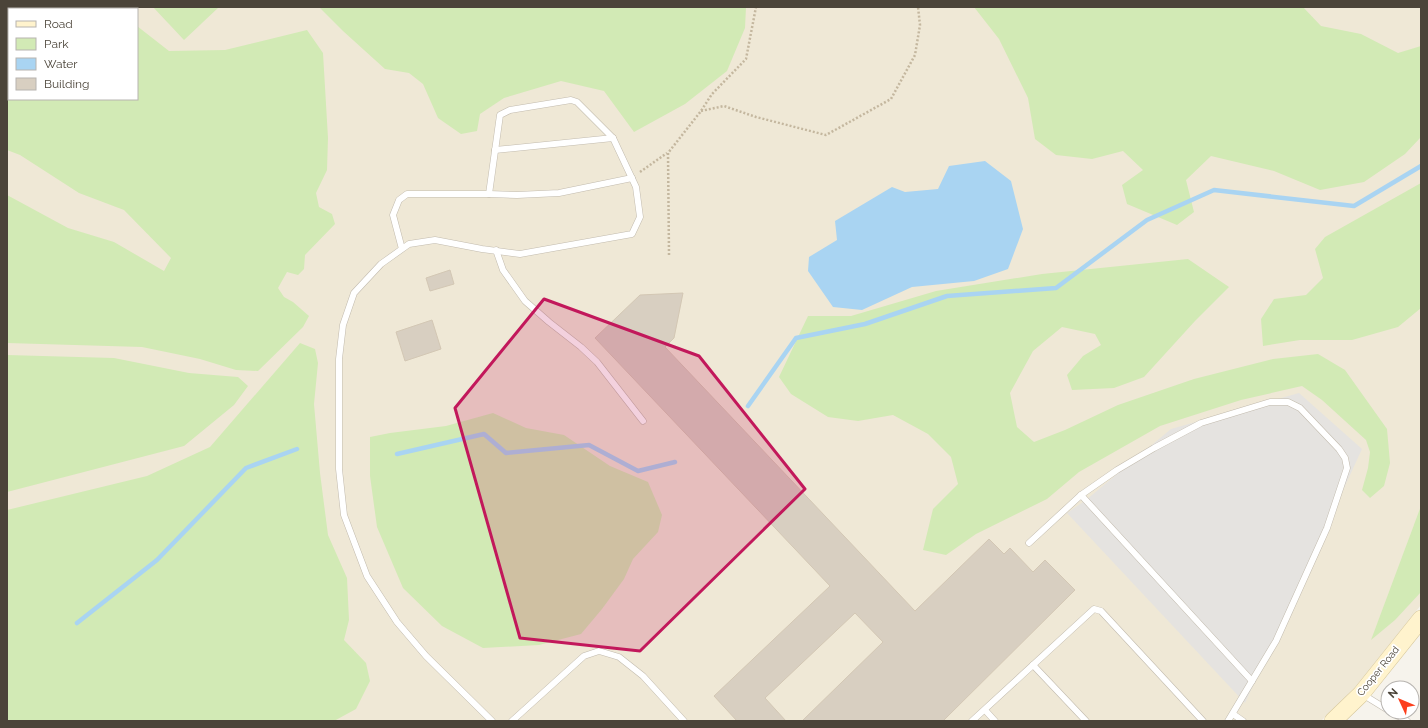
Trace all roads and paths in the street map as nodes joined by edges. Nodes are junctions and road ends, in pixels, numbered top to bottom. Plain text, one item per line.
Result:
1 (756, 7) edge
2 (918, 7) edge
3 (701, 111) junction
4 (613, 138) junction
5 (495, 150) junction
6 (668, 153) junction
7 (632, 178) junction
8 (489, 194) junction
9 (402, 249) junction
10 (496, 250) junction
11 (669, 255) dead end
12 (643, 421) dead end
13 (1081, 495) junction
14 (1029, 543) dead end
15 (1421, 619) edge
16 (1034, 665) junction
17 (1252, 681) junction
18 (1361, 694) junction
19 (1380, 705) edge
20 (985, 710) junction
21 (1233, 714) junction
22 (492, 721) edge
23 (512, 721) edge
24 (684, 721) edge
25 (972, 721) edge
26 (995, 721) edge
27 (1086, 721) edge
28 (1203, 721) edge
29 (1228, 721) edge
30 (1243, 721) edge
31 (1334, 721) edge

1 - 3 path
2 - 3 path
3 - 6 path
4 - 5 lane
4 - 5 lane
4 - 7 lane
5 - 8 lane
6 - 7 path
6 - 11 path
7 - 8 lane
7 - 10 lane
8 - 9 lane
9 - 10 lane
9 - 22 lane
10 - 12 lane
13 - 14 lane
13 - 17 lane
13 - 17 lane
15 - 18 street, Cooper Road
16 - 20 lane
16 - 27 lane
16 - 28 lane
17 - 21 lane
18 - 19 lane
18 - 31 street, Cooper Road
20 - 25 lane
20 - 26 lane
21 - 29 lane
21 - 30 lane
23 - 24 lane

